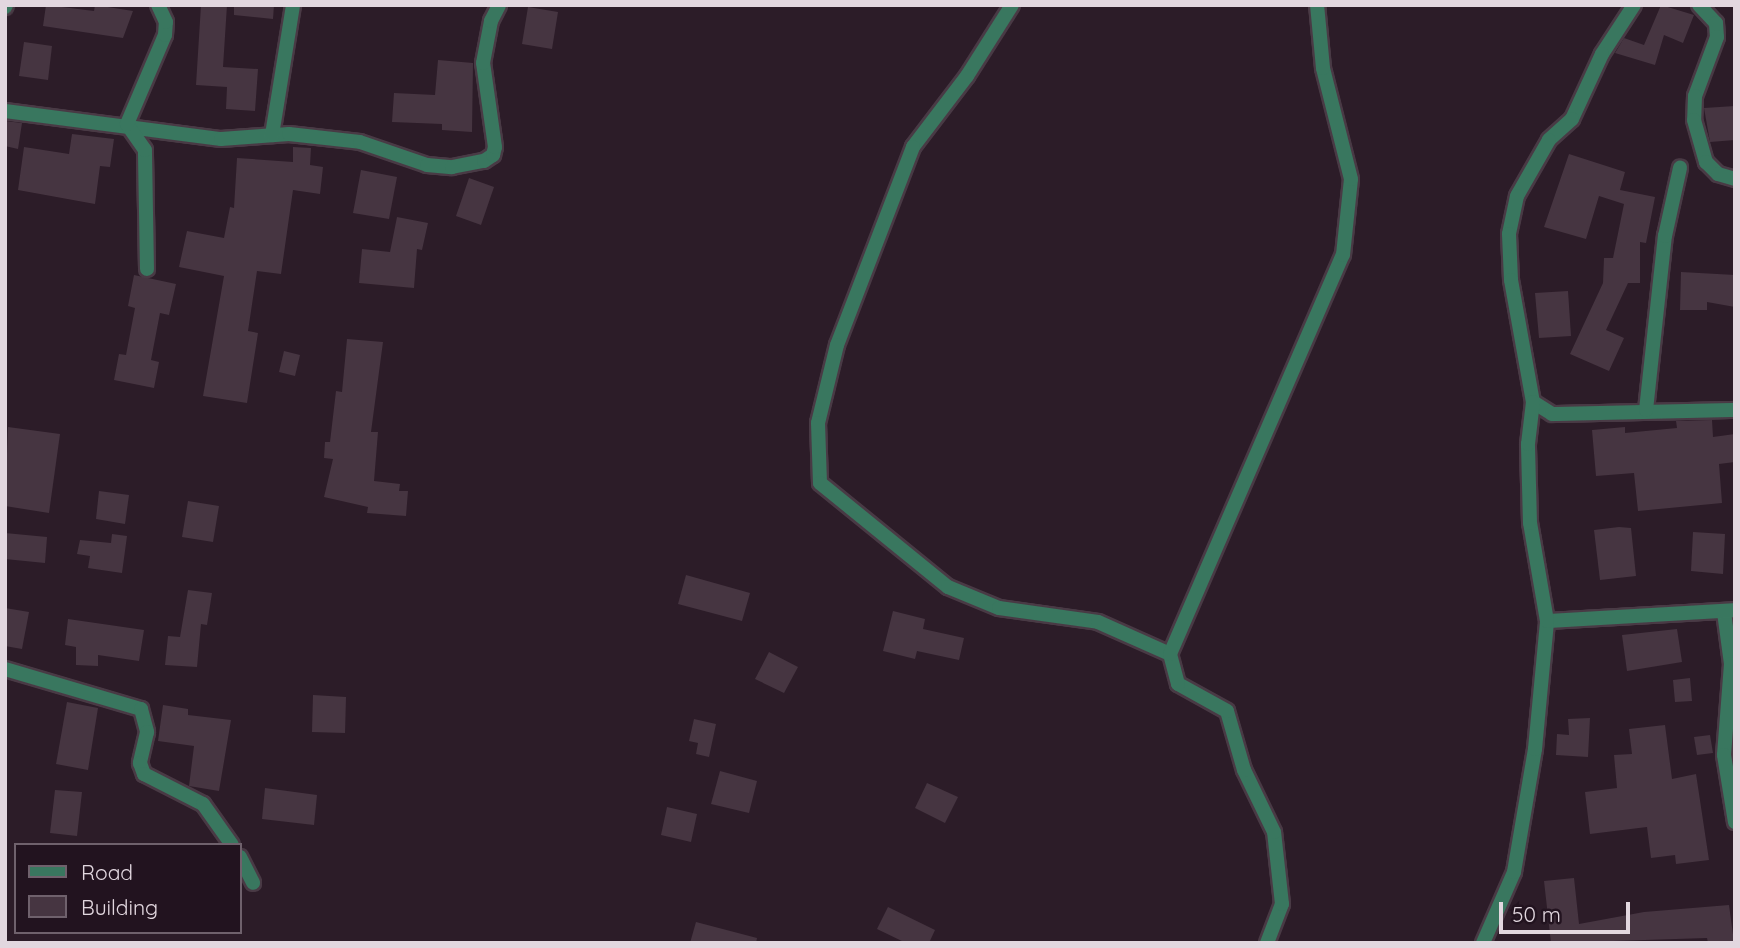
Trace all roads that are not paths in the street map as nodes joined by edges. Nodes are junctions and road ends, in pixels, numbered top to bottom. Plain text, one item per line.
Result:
1 (158, 5) edge
2 (293, 5) edge
3 (499, 5) edge
4 (1012, 5) edge
5 (1317, 5) edge
6 (1634, 5) edge
7 (1699, 5) edge
8 (5, 111) edge
9 (127, 124) junction
10 (272, 135) junction
11 (1680, 168) dead end
12 (1735, 179) edge
13 (147, 269) dead end
14 (1533, 402) junction
15 (1646, 410) junction
16 (1735, 410) edge
17 (1729, 611) edge
18 (1547, 621) junction
19 (1170, 654) junction
20 (5, 669) edge
21 (1735, 822) edge
22 (231, 843) edge
23 (242, 861) edge
24 (253, 883) dead end
25 (1267, 943) edge
26 (1482, 943) edge

1 - 9 street
2 - 10 street
3 - 10 street
4 - 19 street
5 - 19 street
6 - 14 street
7 - 12 street
8 - 9 street
9 - 10 street
9 - 13 street
11 - 15 street
14 - 15 street
14 - 18 street
15 - 16 street
17 - 18 street
17 - 21 street
18 - 26 street
19 - 25 street
20 - 22 street
23 - 24 street

